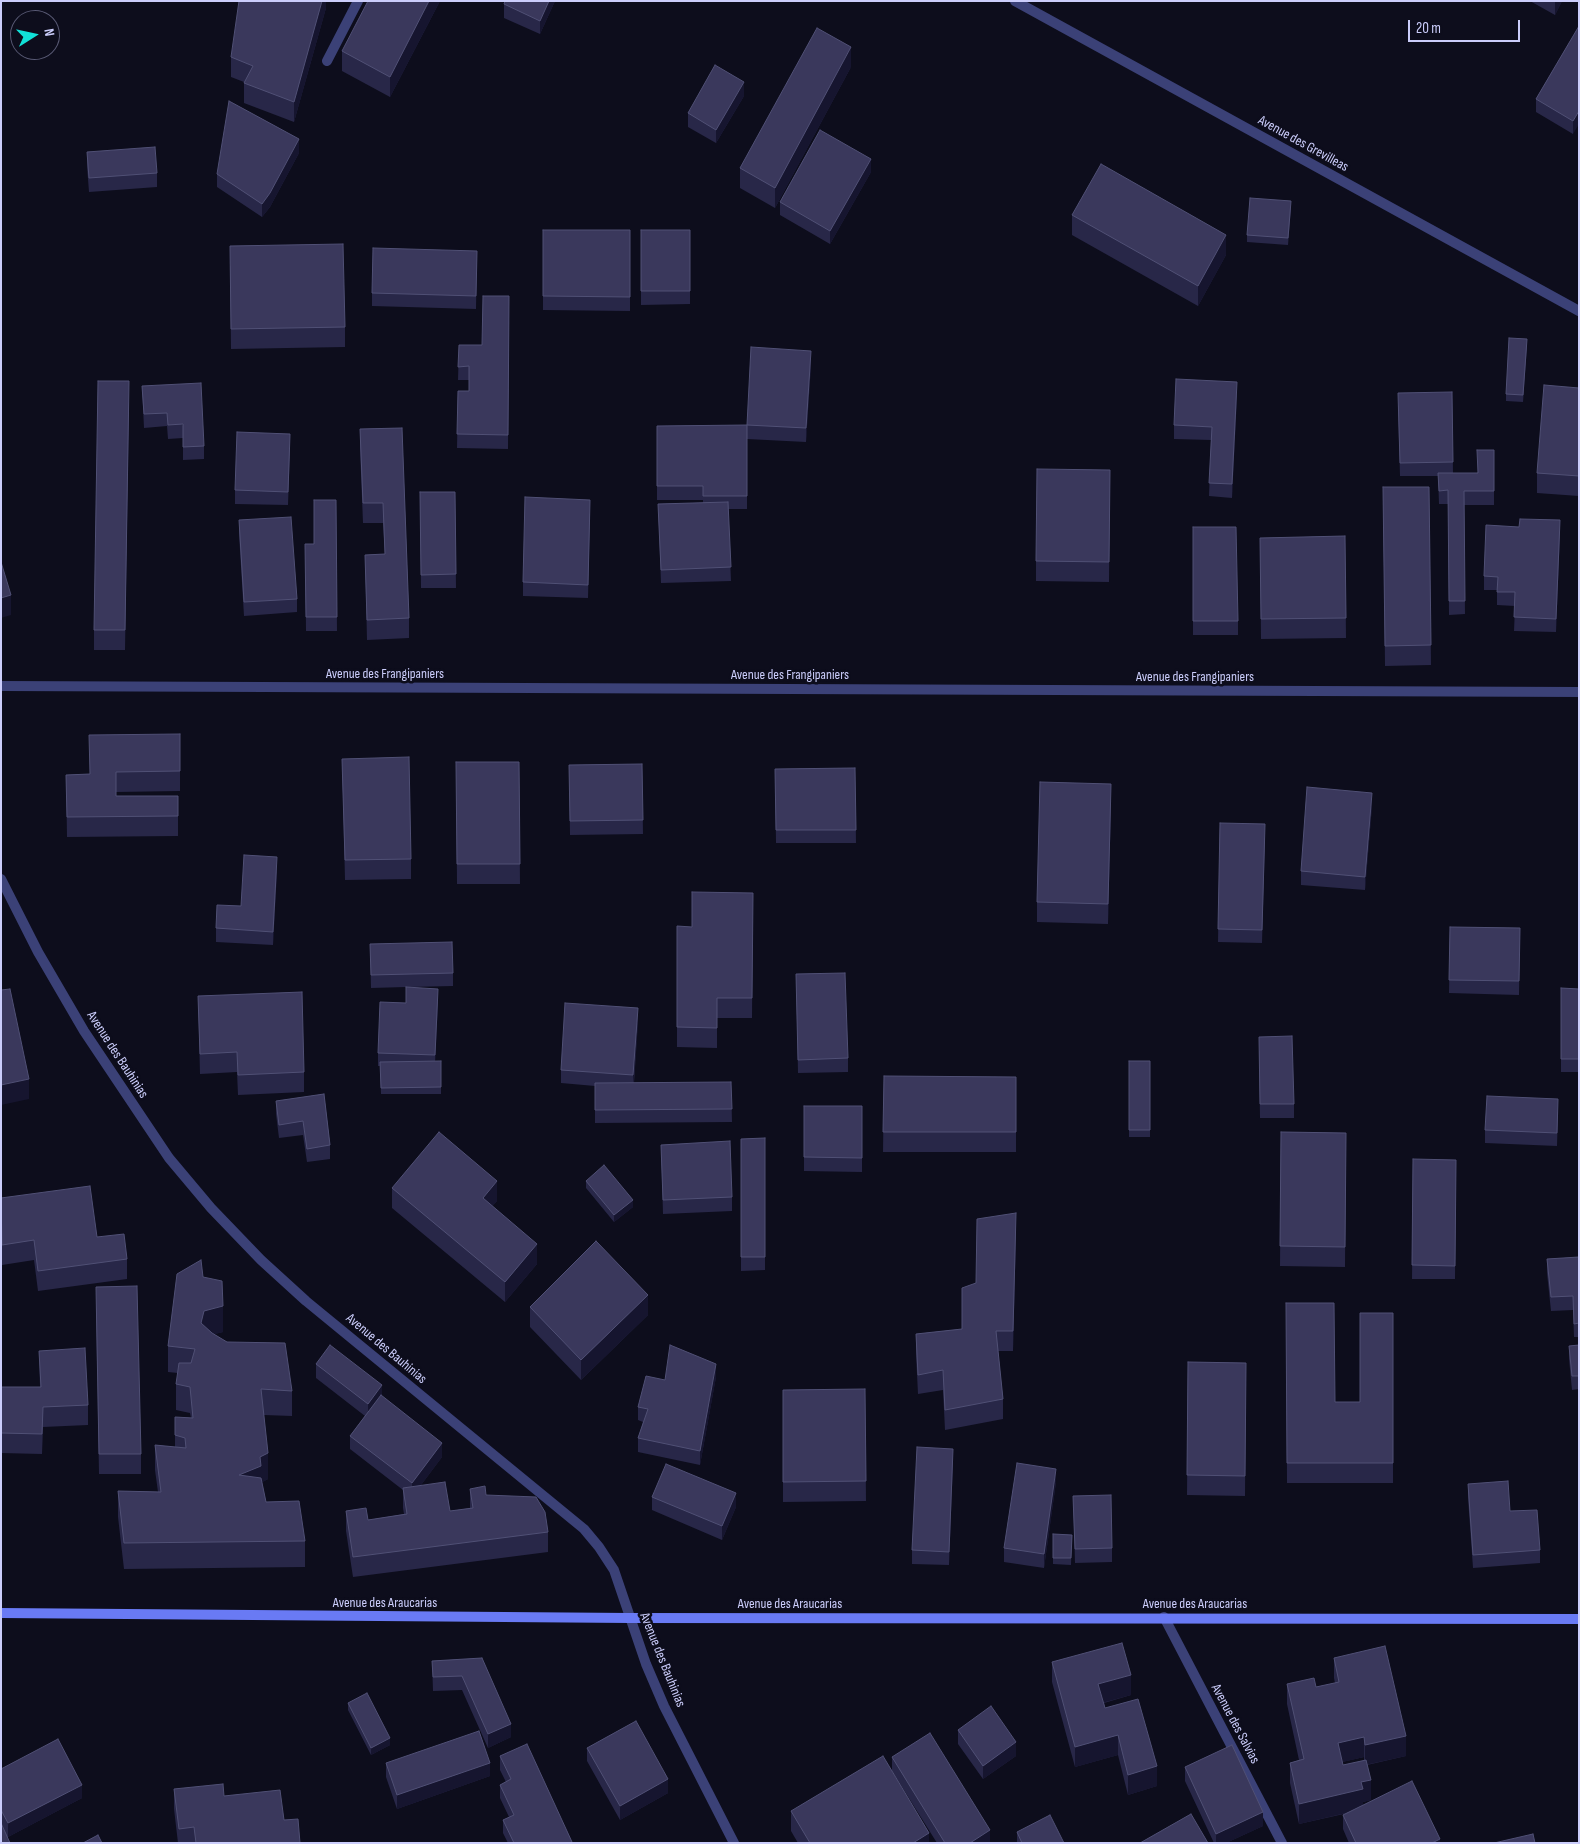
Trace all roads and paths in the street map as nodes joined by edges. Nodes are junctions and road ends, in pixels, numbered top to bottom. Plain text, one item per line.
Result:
1 (358, 1) edge
2 (1015, 1) edge
3 (326, 61) dead end
4 (1579, 311) edge
5 (1, 686) edge
6 (1579, 692) edge
7 (1, 879) edge
8 (1, 1613) edge
9 (1164, 1617) junction
10 (630, 1618) junction
11 (1579, 1619) edge
12 (734, 1843) edge
13 (1282, 1843) edge

1 - 3 street
2 - 4 street, Avenue des Grevilleas
5 - 6 street, Avenue des Frangipaniers
7 - 10 street, Avenue des Bauhinias
8 - 10 street, Avenue des Araucarias
9 - 10 street, Avenue des Araucarias
9 - 11 street, Avenue des Araucarias
9 - 13 street, Avenue des Salvias
10 - 12 street, Avenue des Bauhinias

